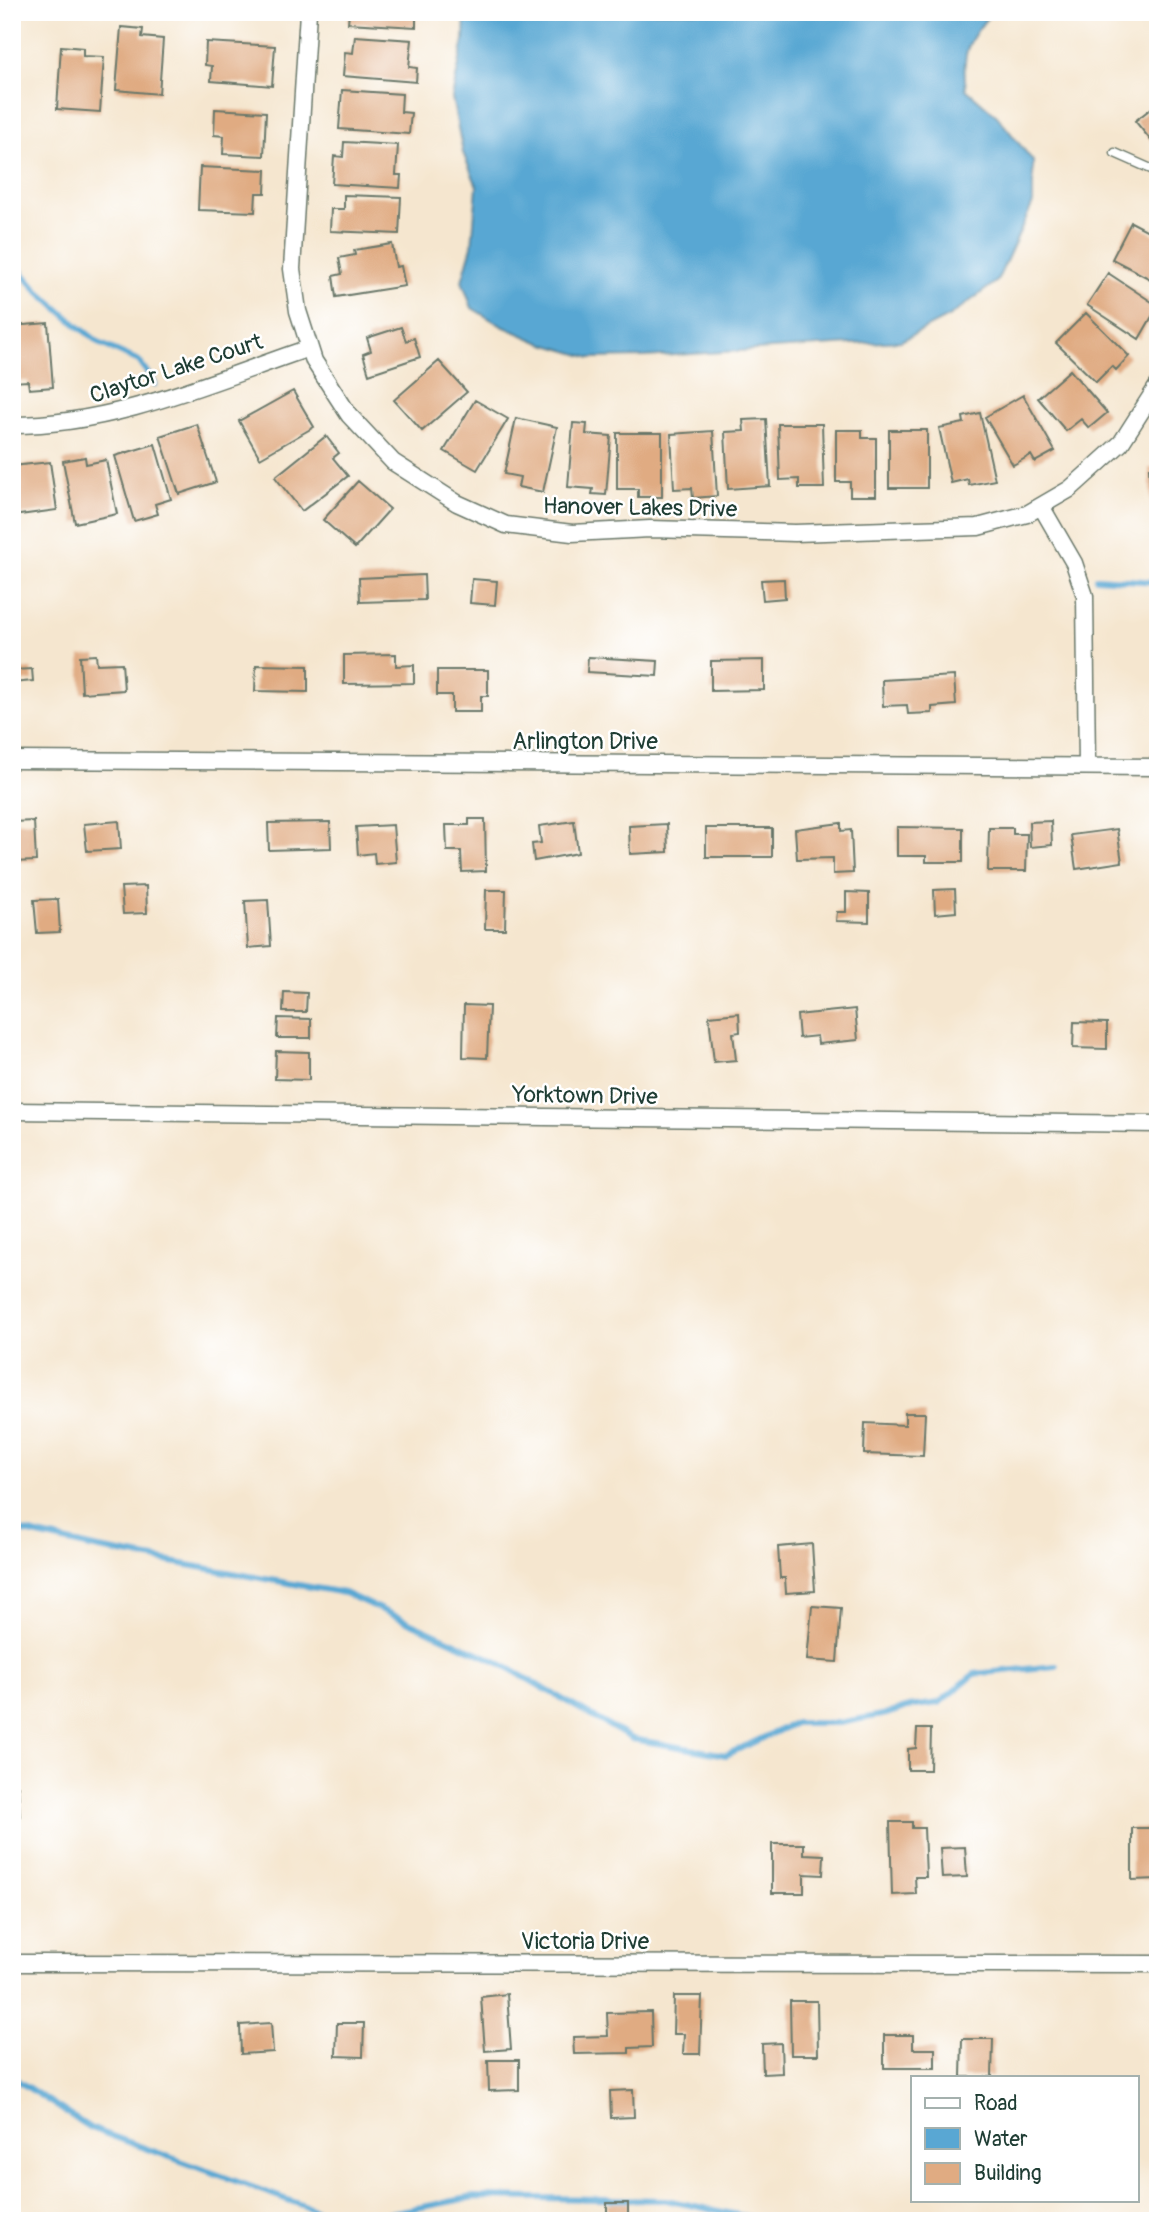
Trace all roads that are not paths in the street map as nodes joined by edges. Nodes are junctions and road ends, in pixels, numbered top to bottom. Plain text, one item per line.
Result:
1 (308, 12) edge
2 (1115, 153) dead end
3 (1158, 172) edge
4 (309, 348) junction
5 (1158, 385) edge
6 (12, 425) edge
7 (1041, 506) junction
8 (12, 760) edge
9 (1087, 766) junction
10 (1158, 767) edge
11 (12, 1111) edge
12 (1158, 1124) edge
13 (12, 1963) edge
14 (1158, 1964) edge

1 - 4 street, Hanover Lakes Drive
2 - 3 lane
4 - 6 street, Claytor Lake Court
4 - 7 street, Hanover Lakes Drive
5 - 7 street, Hanover Lakes Drive
7 - 9 street
8 - 9 street, Arlington Drive
9 - 10 street, Arlington Drive
11 - 12 street, Yorktown Drive
13 - 14 street, Victoria Drive

